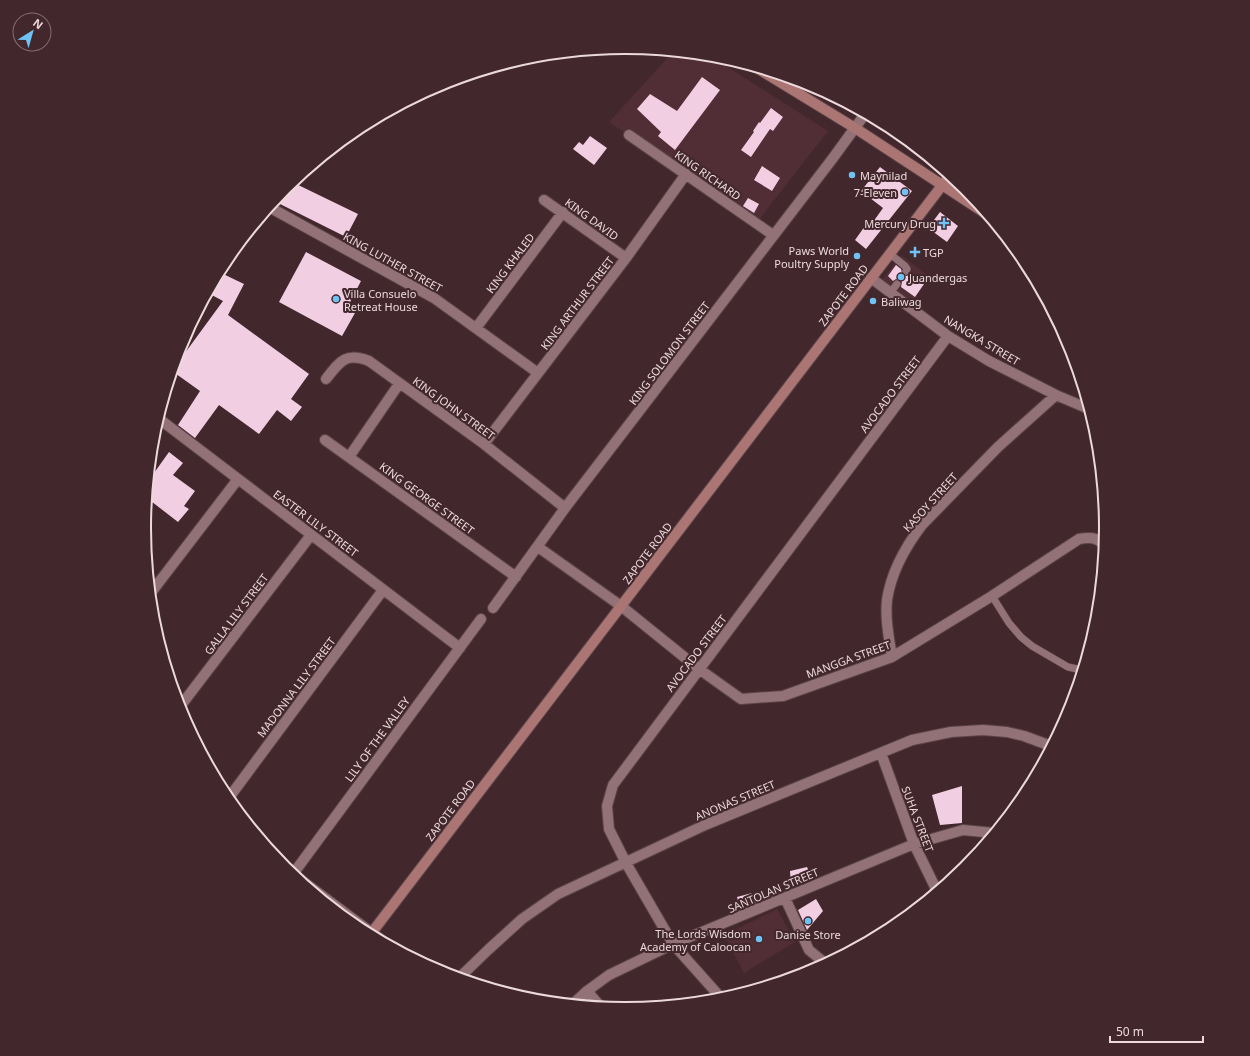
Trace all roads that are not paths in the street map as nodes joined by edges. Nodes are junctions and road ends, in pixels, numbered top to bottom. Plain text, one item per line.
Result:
1 (774, 78) edge
2 (862, 118) edge
3 (855, 128) junction
4 (629, 135) dead end
5 (686, 174) junction
6 (946, 180) edge
7 (942, 185) junction
8 (963, 196) edge
9 (544, 200) dead end
10 (274, 209) edge
11 (563, 212) junction
12 (773, 235) junction
13 (890, 253) junction
14 (626, 258) junction
15 (906, 271) dead end
16 (871, 278) junction
17 (897, 284) dead end
18 (890, 293) junction
19 (476, 328) junction
20 (948, 336) junction
21 (538, 373) junction
22 (326, 379) dead end
23 (400, 384) junction
24 (1056, 395) junction
25 (1083, 407) edge
26 (163, 422) edge
27 (324, 440) dead end
28 (484, 444) junction
29 (349, 457) junction
30 (238, 479) junction
31 (565, 508) junction
32 (311, 535) junction
33 (1099, 541) edge
34 (538, 547) junction
35 (516, 577) junction
36 (154, 582) edge
37 (383, 590) junction
38 (992, 596) junction
39 (621, 606) junction
40 (493, 608) dead end
41 (481, 619) dead end
42 (460, 648) junction
43 (892, 657) junction
44 (699, 669) junction
45 (1077, 669) edge
46 (184, 701) edge
47 (1046, 744) edge
48 (881, 753) junction
49 (232, 793) edge
50 (988, 832) edge
51 (914, 844) junction
52 (626, 864) junction
53 (297, 869) edge
54 (935, 887) edge
55 (785, 898) junction
56 (374, 930) edge
57 (673, 944) junction
58 (821, 959) edge
59 (464, 973) edge
60 (587, 991) junction
61 (717, 993) edge
62 (578, 999) edge
63 (596, 1001) edge

1 - 3 main road
2 - 3 street, KING SOLOMON STREET
3 - 7 main road
3 - 12 street, KING SOLOMON STREET
4 - 5 street, KING RICHARD
5 - 12 street, KING RICHARD
5 - 14 street, KING ARTHUR STREET
6 - 7 main road, ZAPOTE ROAD
7 - 8 main road
7 - 13 main road, ZAPOTE ROAD
9 - 11 street, KING DAVID
10 - 19 street, KING LUTHER STREET
11 - 14 street, KING DAVID
11 - 19 street, KING KHALED
12 - 31 street, KING SOLOMON STREET
13 - 15 lane
13 - 16 main road, ZAPOTE ROAD
14 - 21 street, KING ARTHUR STREET
16 - 18 street, NANGKA STREET
16 - 39 main road, ZAPOTE ROAD
17 - 18 lane
18 - 20 street, NANGKA STREET
19 - 21 street, KING LUTHER STREET
20 - 24 street, NANGKA STREET
20 - 44 street, AVOCADO STREET
21 - 28 street, KING ARTHUR STREET
22 - 23 street, KING JOHN STREET
23 - 28 street, KING JOHN STREET
23 - 29 street
24 - 25 street, NANGKA STREET
24 - 43 street, KASOY STREET
26 - 30 street, EASTER LILY STREET
27 - 29 street, KING GEORGE STREET
28 - 31 street, KING JOHN STREET
29 - 35 street, KING GEORGE STREET
30 - 32 street, EASTER LILY STREET
30 - 36 street
31 - 34 street, KING SOLOMON STREET
32 - 37 street, EASTER LILY STREET
32 - 46 street, GALLA LILY STREET
33 - 38 street, MANGGA STREET
34 - 35 street, KING SOLOMON STREET
34 - 39 street, MANGGA STREET
35 - 40 street, KING SOLOMON STREET
37 - 42 street, EASTER LILY STREET
37 - 49 street, MADONNA LILY STREET
38 - 43 street, MANGGA STREET
38 - 45 lane
39 - 44 street, MANGGA STREET
39 - 56 main road, ZAPOTE ROAD
41 - 42 street, LILY OF THE VALLEY
42 - 53 street, LILY OF THE VALLEY
43 - 44 street, MANGGA STREET
44 - 52 street, AVOCADO STREET
47 - 48 street, ANONAS STREET
48 - 51 street, SUHA STREET
48 - 52 street, ANONAS STREET
50 - 51 street, SANTOLAN STREET
51 - 54 street, SUHA STREET
51 - 55 street, SANTOLAN STREET
52 - 57 street, AVOCADO STREET
52 - 59 street, ANONAS STREET
55 - 57 street, SANTOLAN STREET
55 - 58 street
57 - 60 street, SANTOLAN STREET
57 - 61 street, AVOCADO STREET
60 - 62 street, SANTOLAN STREET
60 - 63 street

